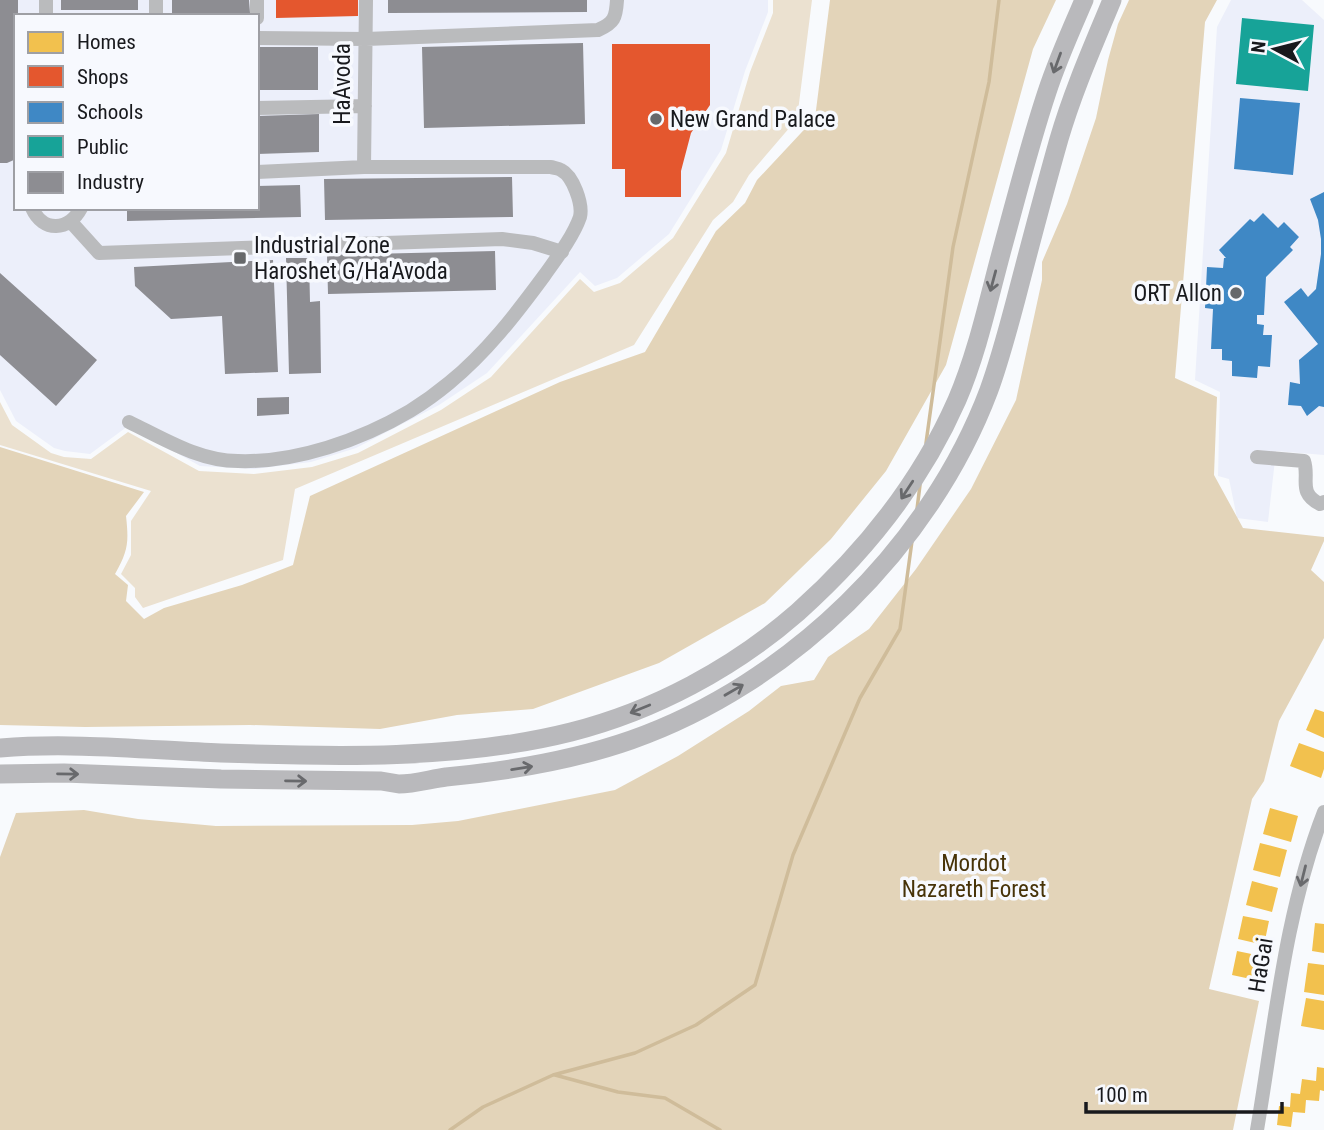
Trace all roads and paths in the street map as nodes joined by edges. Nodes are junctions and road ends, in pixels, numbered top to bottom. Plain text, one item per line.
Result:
1 (366, 0) edge
2 (617, 0) edge
3 (1084, 0) edge
4 (1112, 0) edge
5 (259, 38) edge
6 (366, 39) junction
7 (365, 106) junction
8 (259, 108) edge
9 (364, 167) junction
10 (259, 172) edge
11 (33, 210) edge
12 (80, 210) edge
13 (71, 222) junction
14 (562, 252) junction
15 (130, 422) dead end
16 (1257, 457) dead end
17 (1324, 502) edge
18 (0, 748) edge
19 (0, 774) edge
20 (1324, 812) edge
21 (1257, 1130) edge

1 - 6 street, HaAvoda
2 - 6 street
3 -> 18 main road
19 -> 4 main road
5 - 6 street
6 - 7 street, HaAvoda
7 - 8 street
7 - 9 street, HaAvoda
9 - 10 street
9 - 14 street
11 - 13 street
12 - 13 street
13 - 14 street
14 - 15 street
16 - 17 street
20 -> 21 street, HaGai

